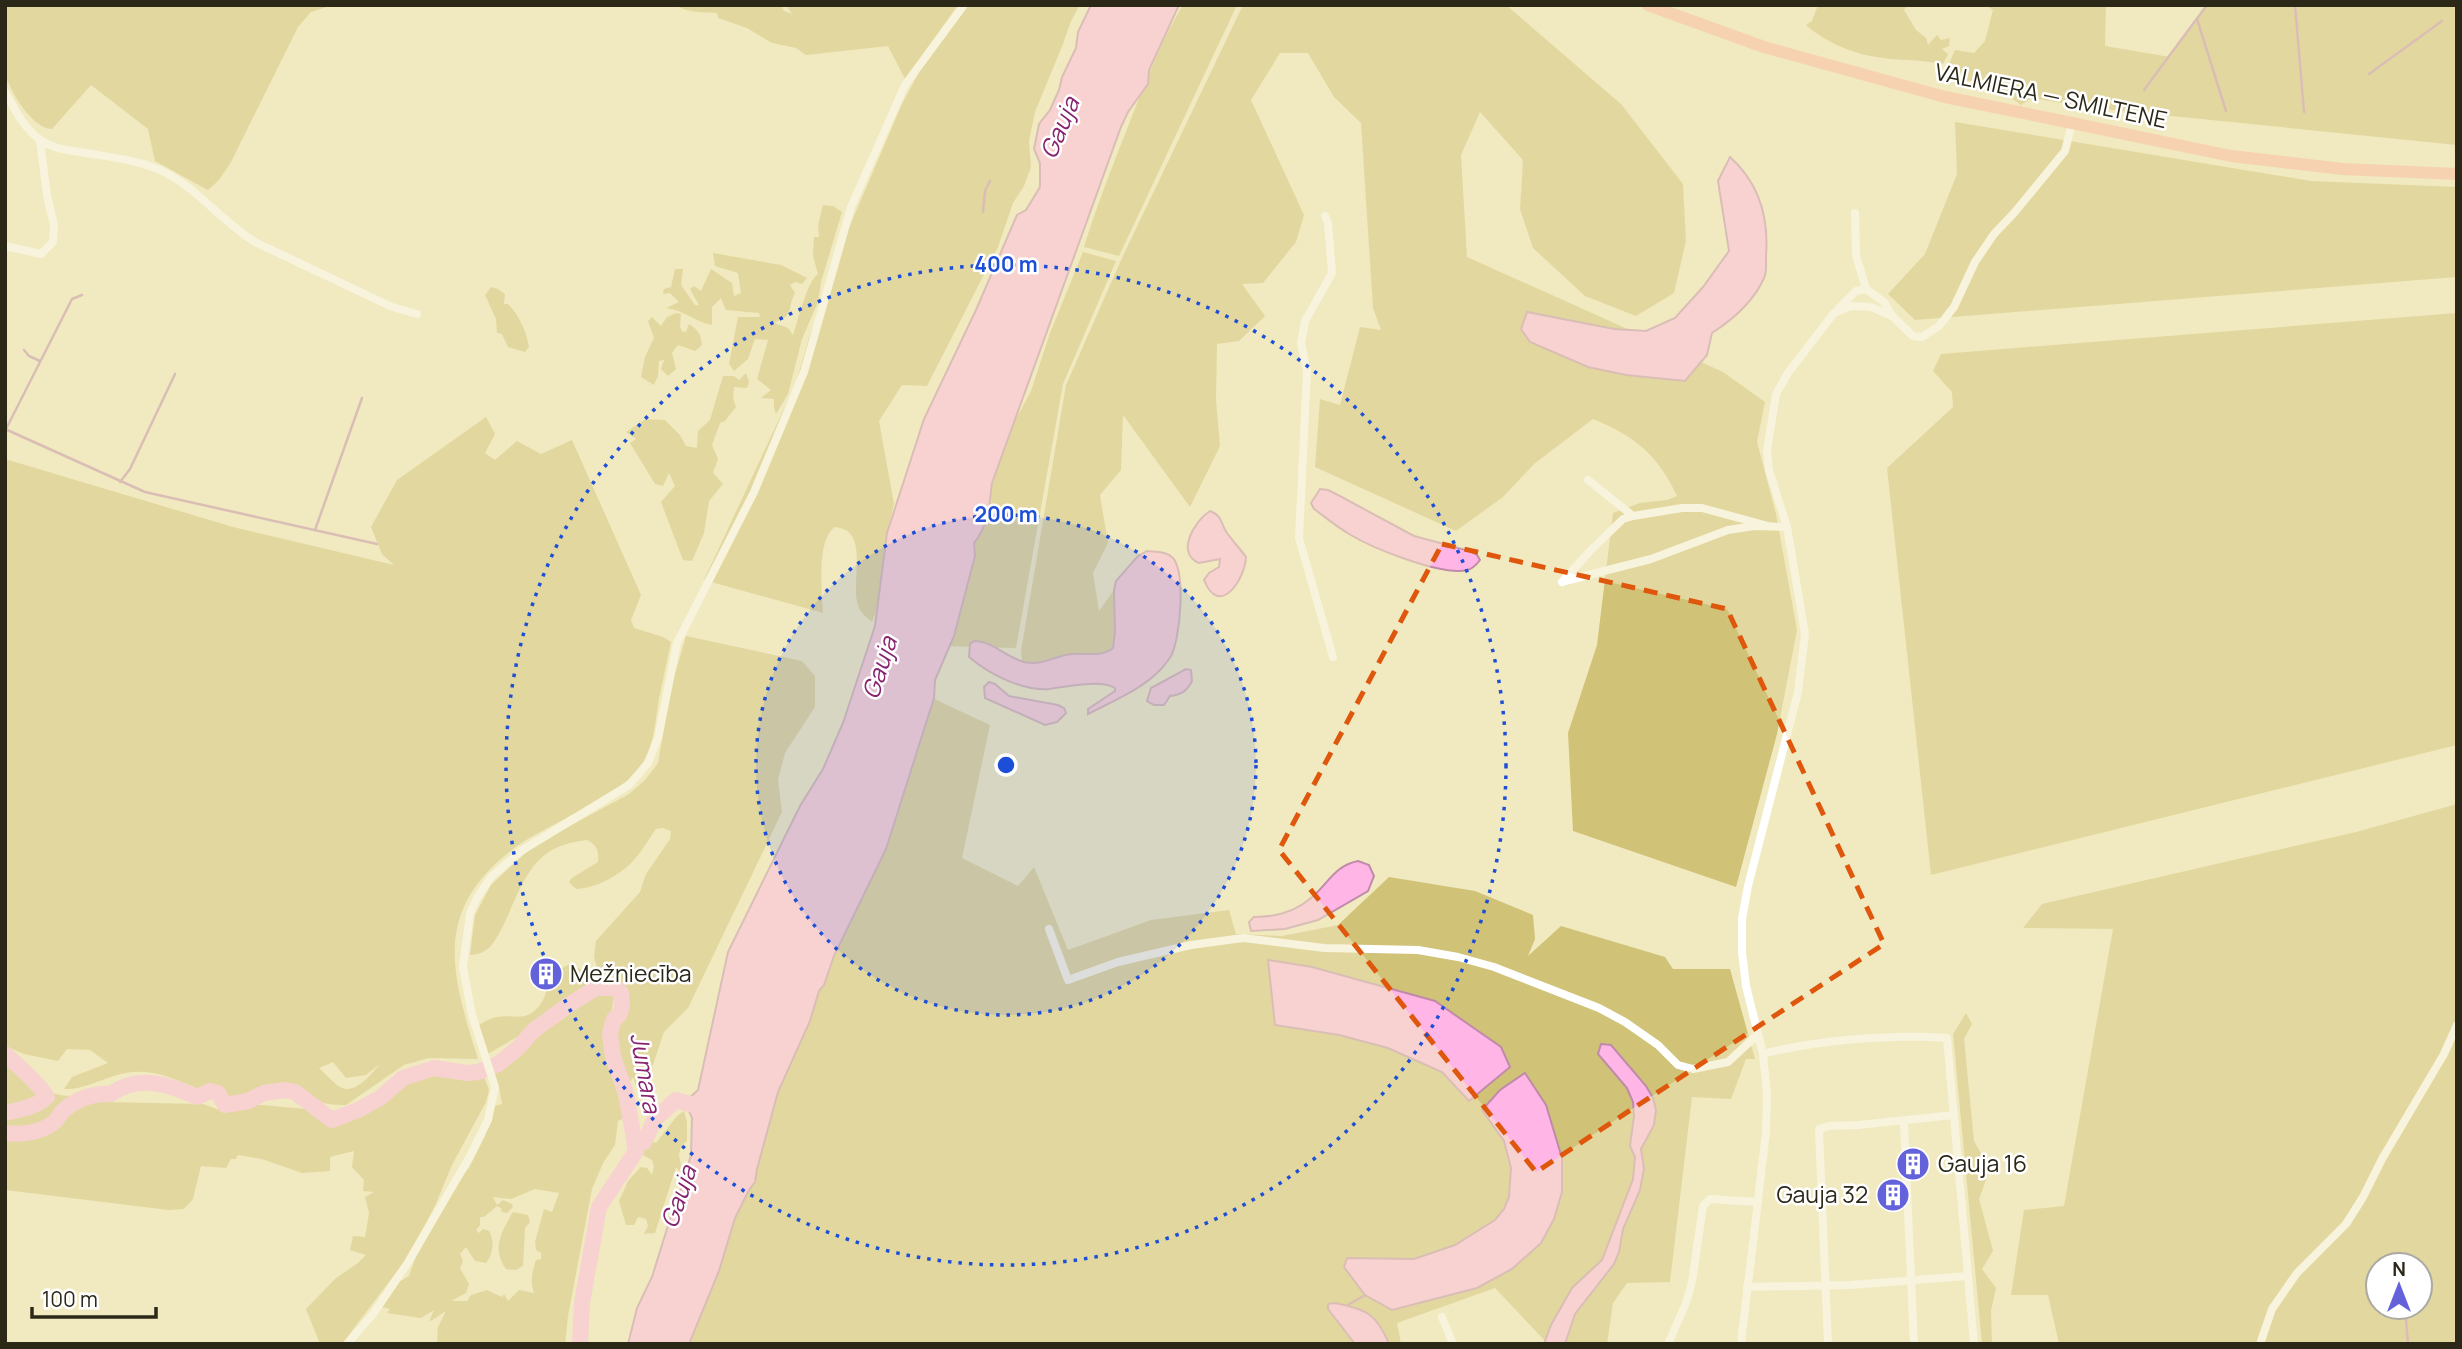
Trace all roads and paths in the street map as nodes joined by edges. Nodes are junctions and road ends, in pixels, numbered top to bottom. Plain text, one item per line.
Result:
1 (964, 5) edge
2 (1648, 5) edge
3 (5, 92) edge
4 (2071, 123) junction
5 (40, 141) junction
6 (2457, 174) edge
7 (1854, 213) dead end
8 (1325, 216) dead end
9 (5, 246) edge
10 (1866, 289) junction
11 (1834, 313) junction
12 (417, 314) dead end
13 (1892, 316) junction
14 (1588, 480) dead end
15 (1633, 516) junction
16 (1768, 526) junction
17 (1787, 527) junction
18 (1333, 657) dead end
19 (1049, 929) dead end
20 (2457, 1025) edge
21 (1758, 1034) junction
22 (1763, 1054) junction
23 (1954, 1115) junction
24 (1904, 1122) junction
25 (1758, 1202) junction
26 (1968, 1276) junction
27 (1910, 1280) junction
28 (1825, 1285) junction
29 (1747, 1287) junction
30 (1442, 1317) dead end
31 (347, 1344) edge
32 (1453, 1344) edge
33 (1668, 1344) edge
34 (1741, 1344) edge
35 (1828, 1344) edge
36 (1914, 1344) edge
37 (1974, 1344) edge
38 (2260, 1344) edge

1 - 31 street
2 - 4 main road, VALMIERA — SMILTENE
3 - 5 street
4 - 6 main road, VALMIERA — SMILTENE
4 - 13 street
5 - 9 street
5 - 12 street
7 - 10 street
8 - 18 street
10 - 11 street
10 - 13 street
11 - 13 street
11 - 17 street
14 - 15 street
15 - 16 street
15 - 16 street
16 - 17 street
17 - 21 street
19 - 21 street
20 - 38 street
21 - 22 street
22 - 23 street
22 - 25 street
23 - 24 street
23 - 26 street
24 - 27 street
24 - 28 street
25 - 29 street
25 - 33 street
26 - 27 street
26 - 37 street
27 - 28 street
27 - 36 street
28 - 29 street
28 - 35 street
29 - 34 street
30 - 32 street

